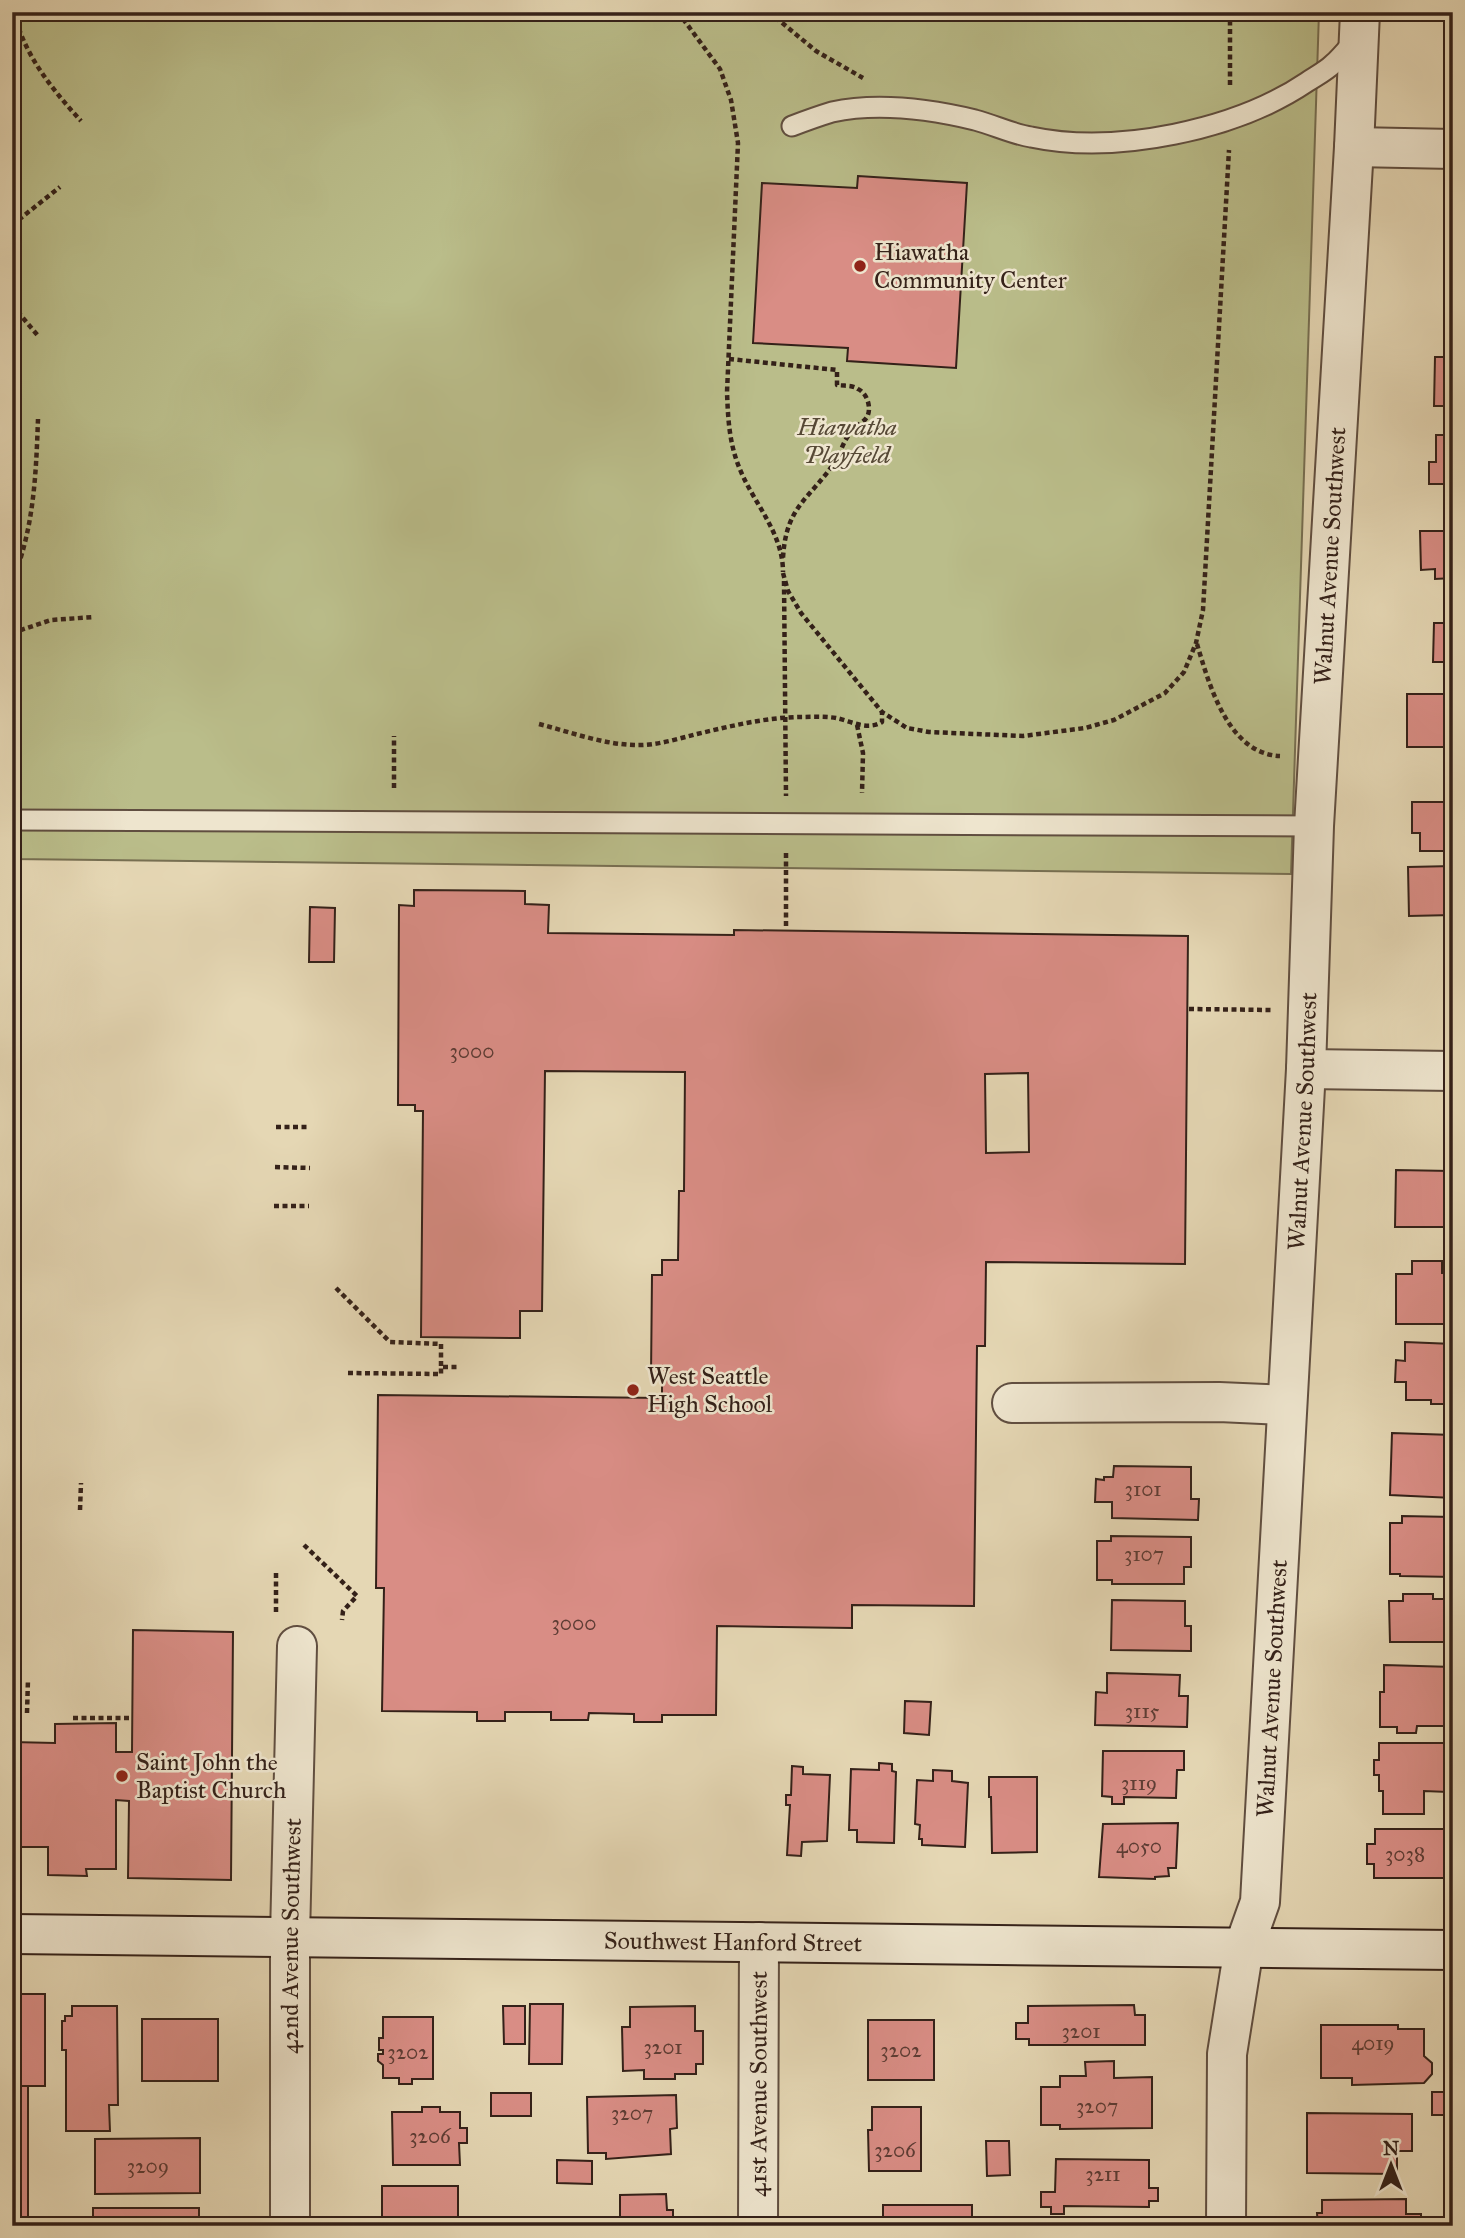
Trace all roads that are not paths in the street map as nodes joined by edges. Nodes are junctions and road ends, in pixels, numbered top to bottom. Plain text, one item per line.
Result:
1 (1359, 24) edge
2 (792, 125) dead end
3 (1354, 147) junction
4 (1453, 149) edge
5 (12, 820) edge
6 (1314, 826) junction
7 (1306, 1069) junction
8 (1453, 1071) edge
9 (1012, 1403) dead end
10 (1286, 1405) junction
11 (286, 1632) road end
12 (12, 1934) edge
13 (290, 1936) junction
14 (759, 1942) junction
15 (1244, 1947) junction
16 (1453, 1950) edge
17 (290, 2226) edge
18 (758, 2226) edge
19 (1226, 2226) edge

1 - 2 lane
1 - 3 street, Walnut Avenue Southwest
3 - 4 street
3 - 6 street, Walnut Avenue Southwest
5 - 6 lane
6 - 7 street, Walnut Avenue Southwest
7 - 8 street
7 - 10 street, Walnut Avenue Southwest
9 - 10 street
10 - 15 street, Walnut Avenue Southwest
11 - 13 street, 42nd Avenue Southwest
12 - 13 street, Southwest Hanford Street
13 - 14 street, Southwest Hanford Street
13 - 17 street, 42nd Avenue Southwest
14 - 15 street, Southwest Hanford Street
14 - 18 street, 41st Avenue Southwest
15 - 16 street, Southwest Hanford Street
15 - 19 street, Walnut Avenue Southwest

